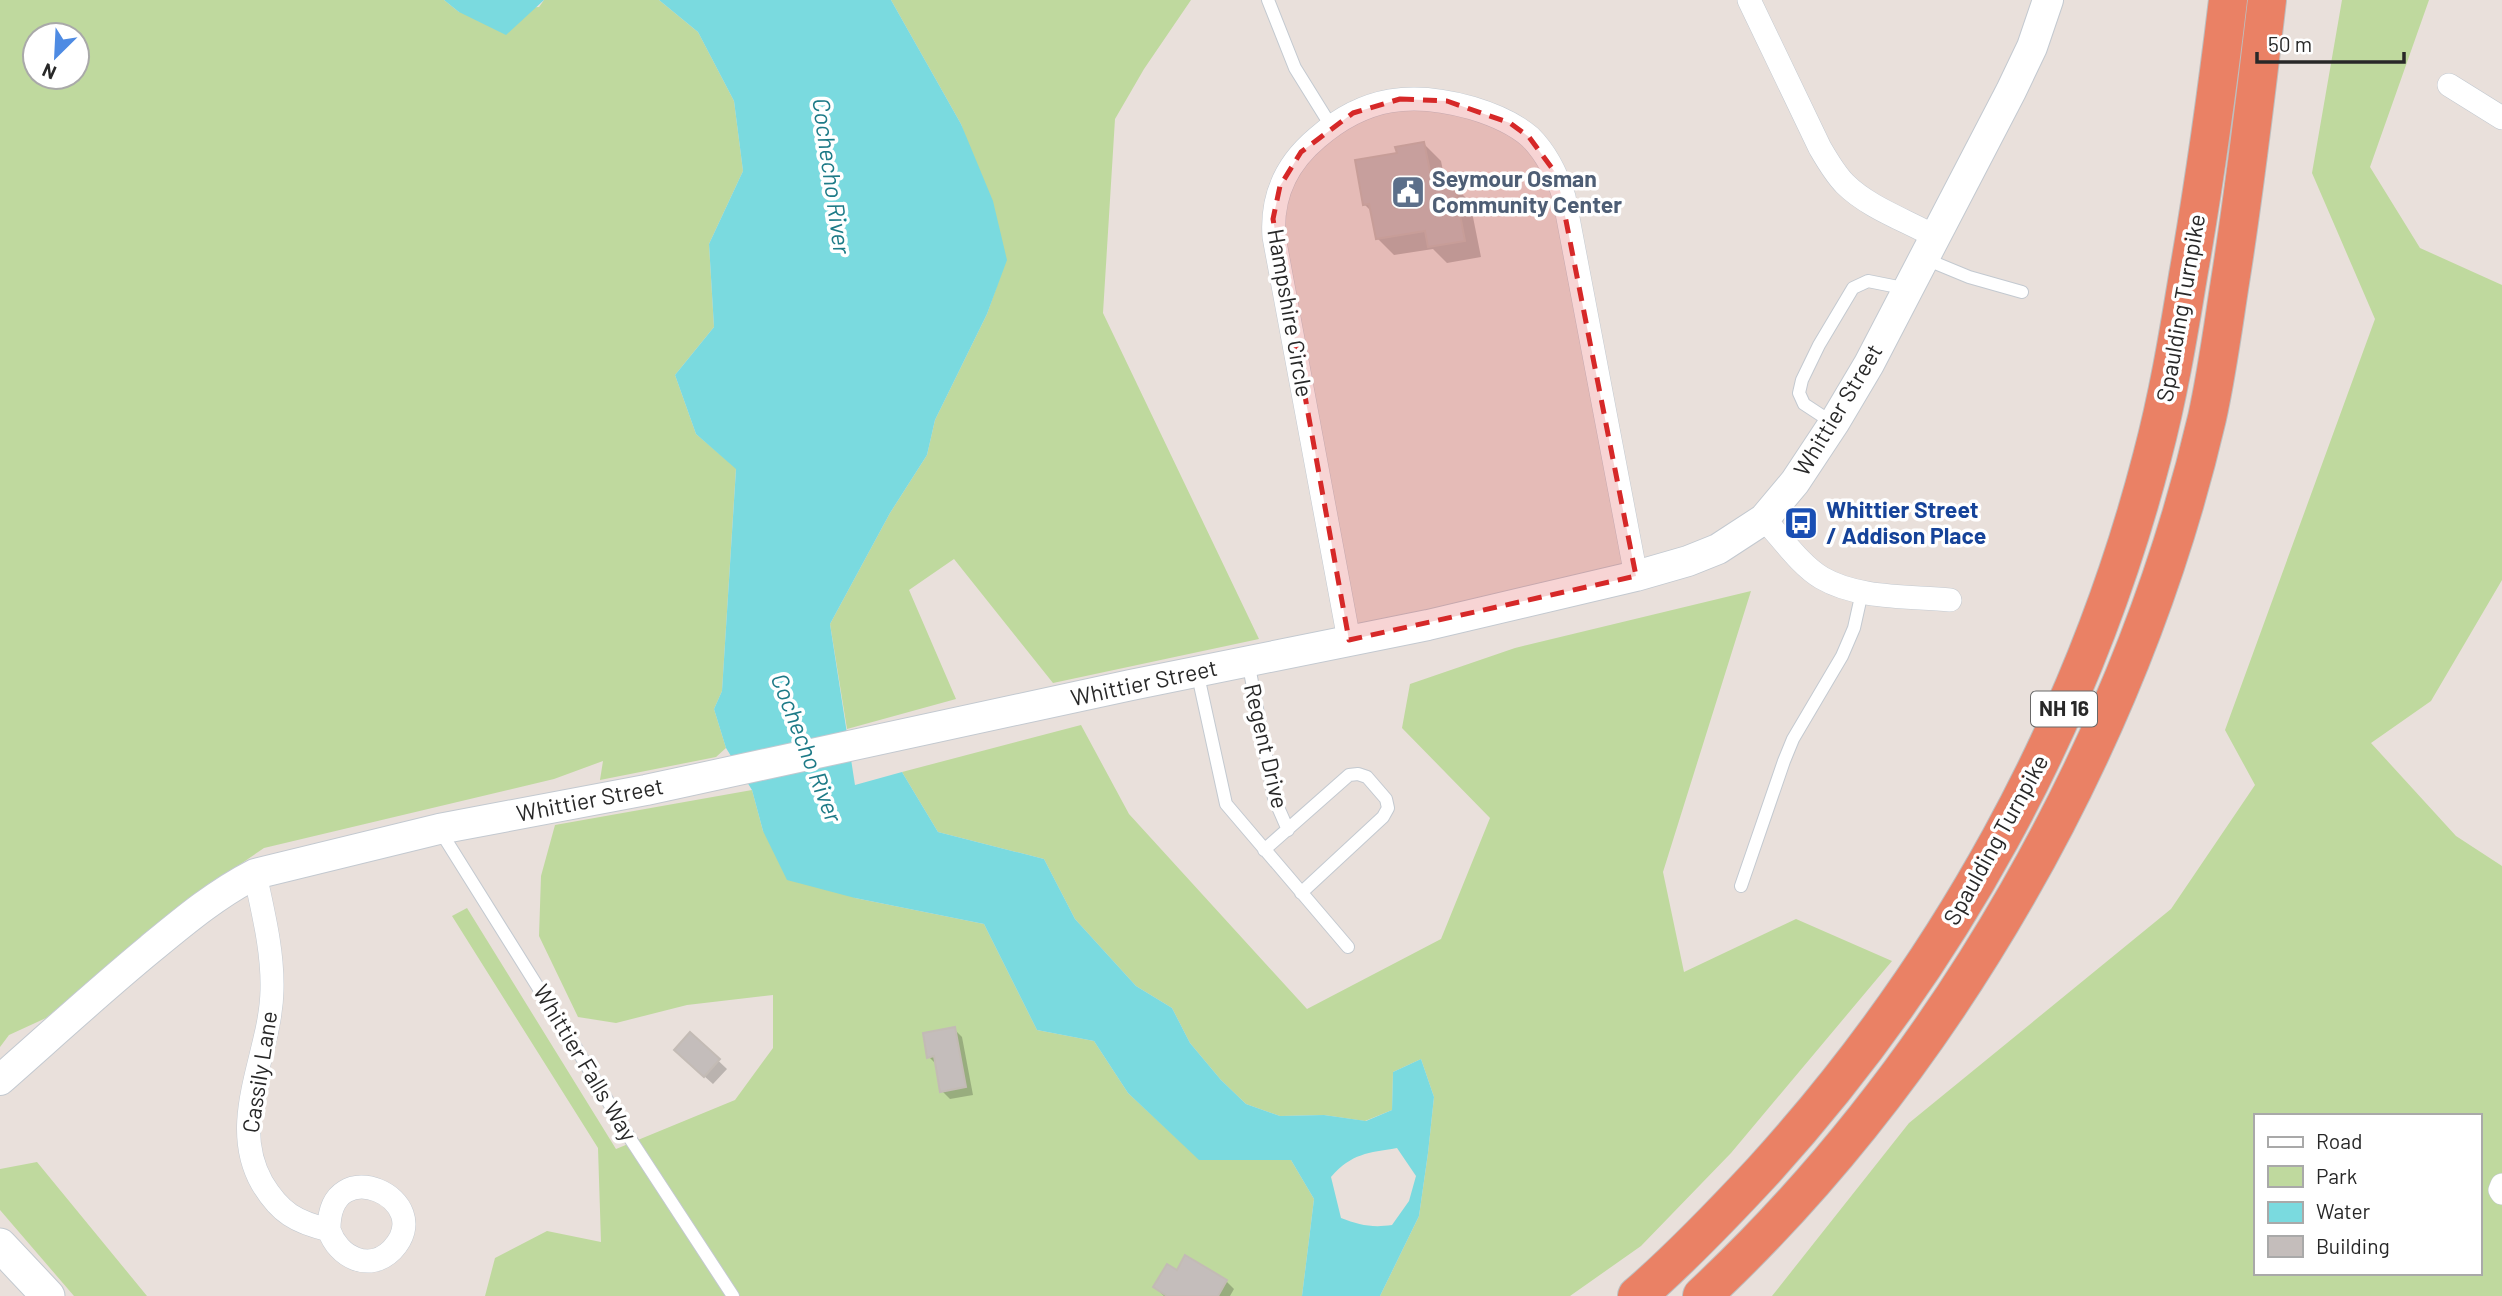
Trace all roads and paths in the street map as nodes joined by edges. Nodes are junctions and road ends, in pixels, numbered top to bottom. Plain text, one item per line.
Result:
1 (1268, 0) edge
2 (1749, 0) edge
3 (2048, 0) edge
4 (2228, 0) edge
5 (2267, 0) edge
6 (2449, 85) dead end
7 (2502, 118) edge
8 (1331, 126) junction
9 (1928, 247) junction
10 (1908, 289) junction
11 (2022, 292) dead end
12 (1834, 423) junction
13 (1764, 519) junction
14 (1636, 576) junction
15 (1862, 592) junction
16 (1951, 600) dead end
17 (1349, 640) junction
18 (1248, 661) junction
19 (1197, 671) junction
20 (439, 829) junction
21 (1288, 830) junction
22 (1264, 850) junction
23 (255, 874) junction
24 (1741, 886) dead end
25 (1301, 893) junction
26 (1348, 947) dead end
27 (0, 1080) edge
28 (2502, 1185) edge
29 (2502, 1193) edge
30 (329, 1230) dead end
31 (0, 1244) edge
32 (48, 1296) edge
33 (733, 1296) edge
34 (1637, 1296) edge
35 (1702, 1296) edge

1 - 8 lane
2 - 9 street
3 - 9 street, Whittier Street
4 - 34 highway, Spaulding Turnpike / NH 16
5 - 35 highway, Spaulding Turnpike / NH 16
6 - 7 street
8 - 14 street, Hampshire Circle
8 - 17 street, Hampshire Circle
9 - 10 street, Whittier Street
9 - 11 lane
10 - 12 street, Whittier Street
10 - 12 lane
12 - 13 street, Whittier Street
13 - 14 street, Whittier Street
13 - 15 street
14 - 17 street, Whittier Street
15 - 16 street
15 - 24 lane
17 - 18 street, Whittier Street
18 - 19 street, Whittier Street
18 - 21 lane, Regent Drive
19 - 20 street, Whittier Street
19 - 22 lane, Regent Drive
20 - 23 street, Whittier Street
20 - 33 lane, Whittier Falls Way
21 - 22 lane, Regent Drive
21 - 25 lane, Regent Drive
22 - 25 lane, Regent Drive
23 - 27 street, Whittier Street
23 - 30 street, Cassily Lane
25 - 26 lane, Regent Drive
28 - 29 street
31 - 32 main road

